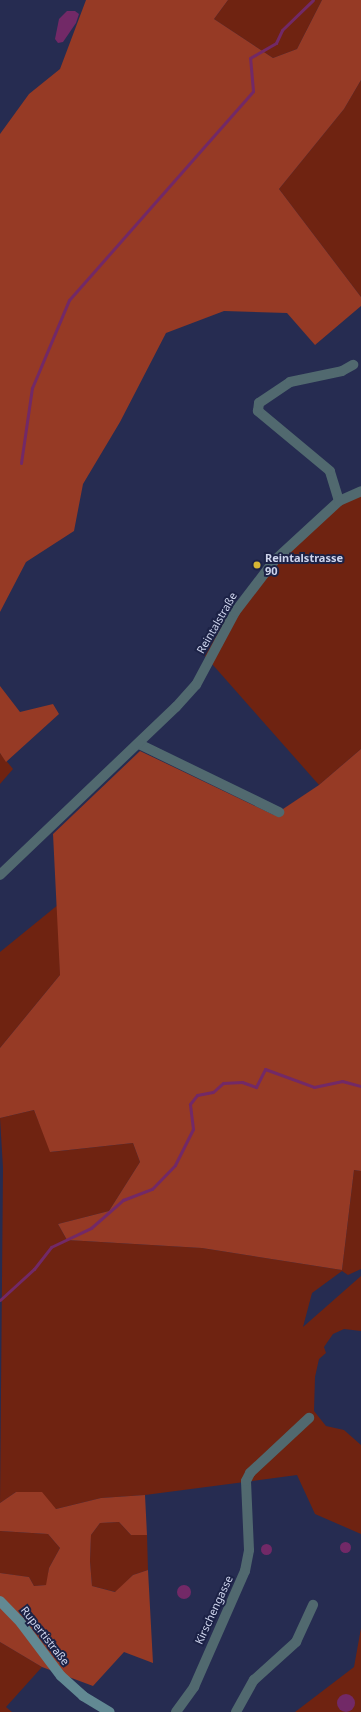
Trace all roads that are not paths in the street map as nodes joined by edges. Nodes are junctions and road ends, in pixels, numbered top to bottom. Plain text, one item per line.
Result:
1 (353, 365) dead end
2 (361, 491) edge
3 (339, 501) junction
4 (139, 744) junction
5 (279, 812) dead end
6 (0, 875) edge
7 (309, 1418) dead end
8 (0, 1601) edge
9 (313, 1605) dead end
10 (110, 1712) edge
11 (176, 1712) edge
12 (236, 1712) edge

1 - 3 street
2 - 3 street, Reintalstraße
3 - 4 street, Reintalstraße
4 - 5 street
4 - 6 street, Reintalstraße
7 - 11 street, Kirschengasse
8 - 10 main road, Rupertistraße
9 - 12 street

